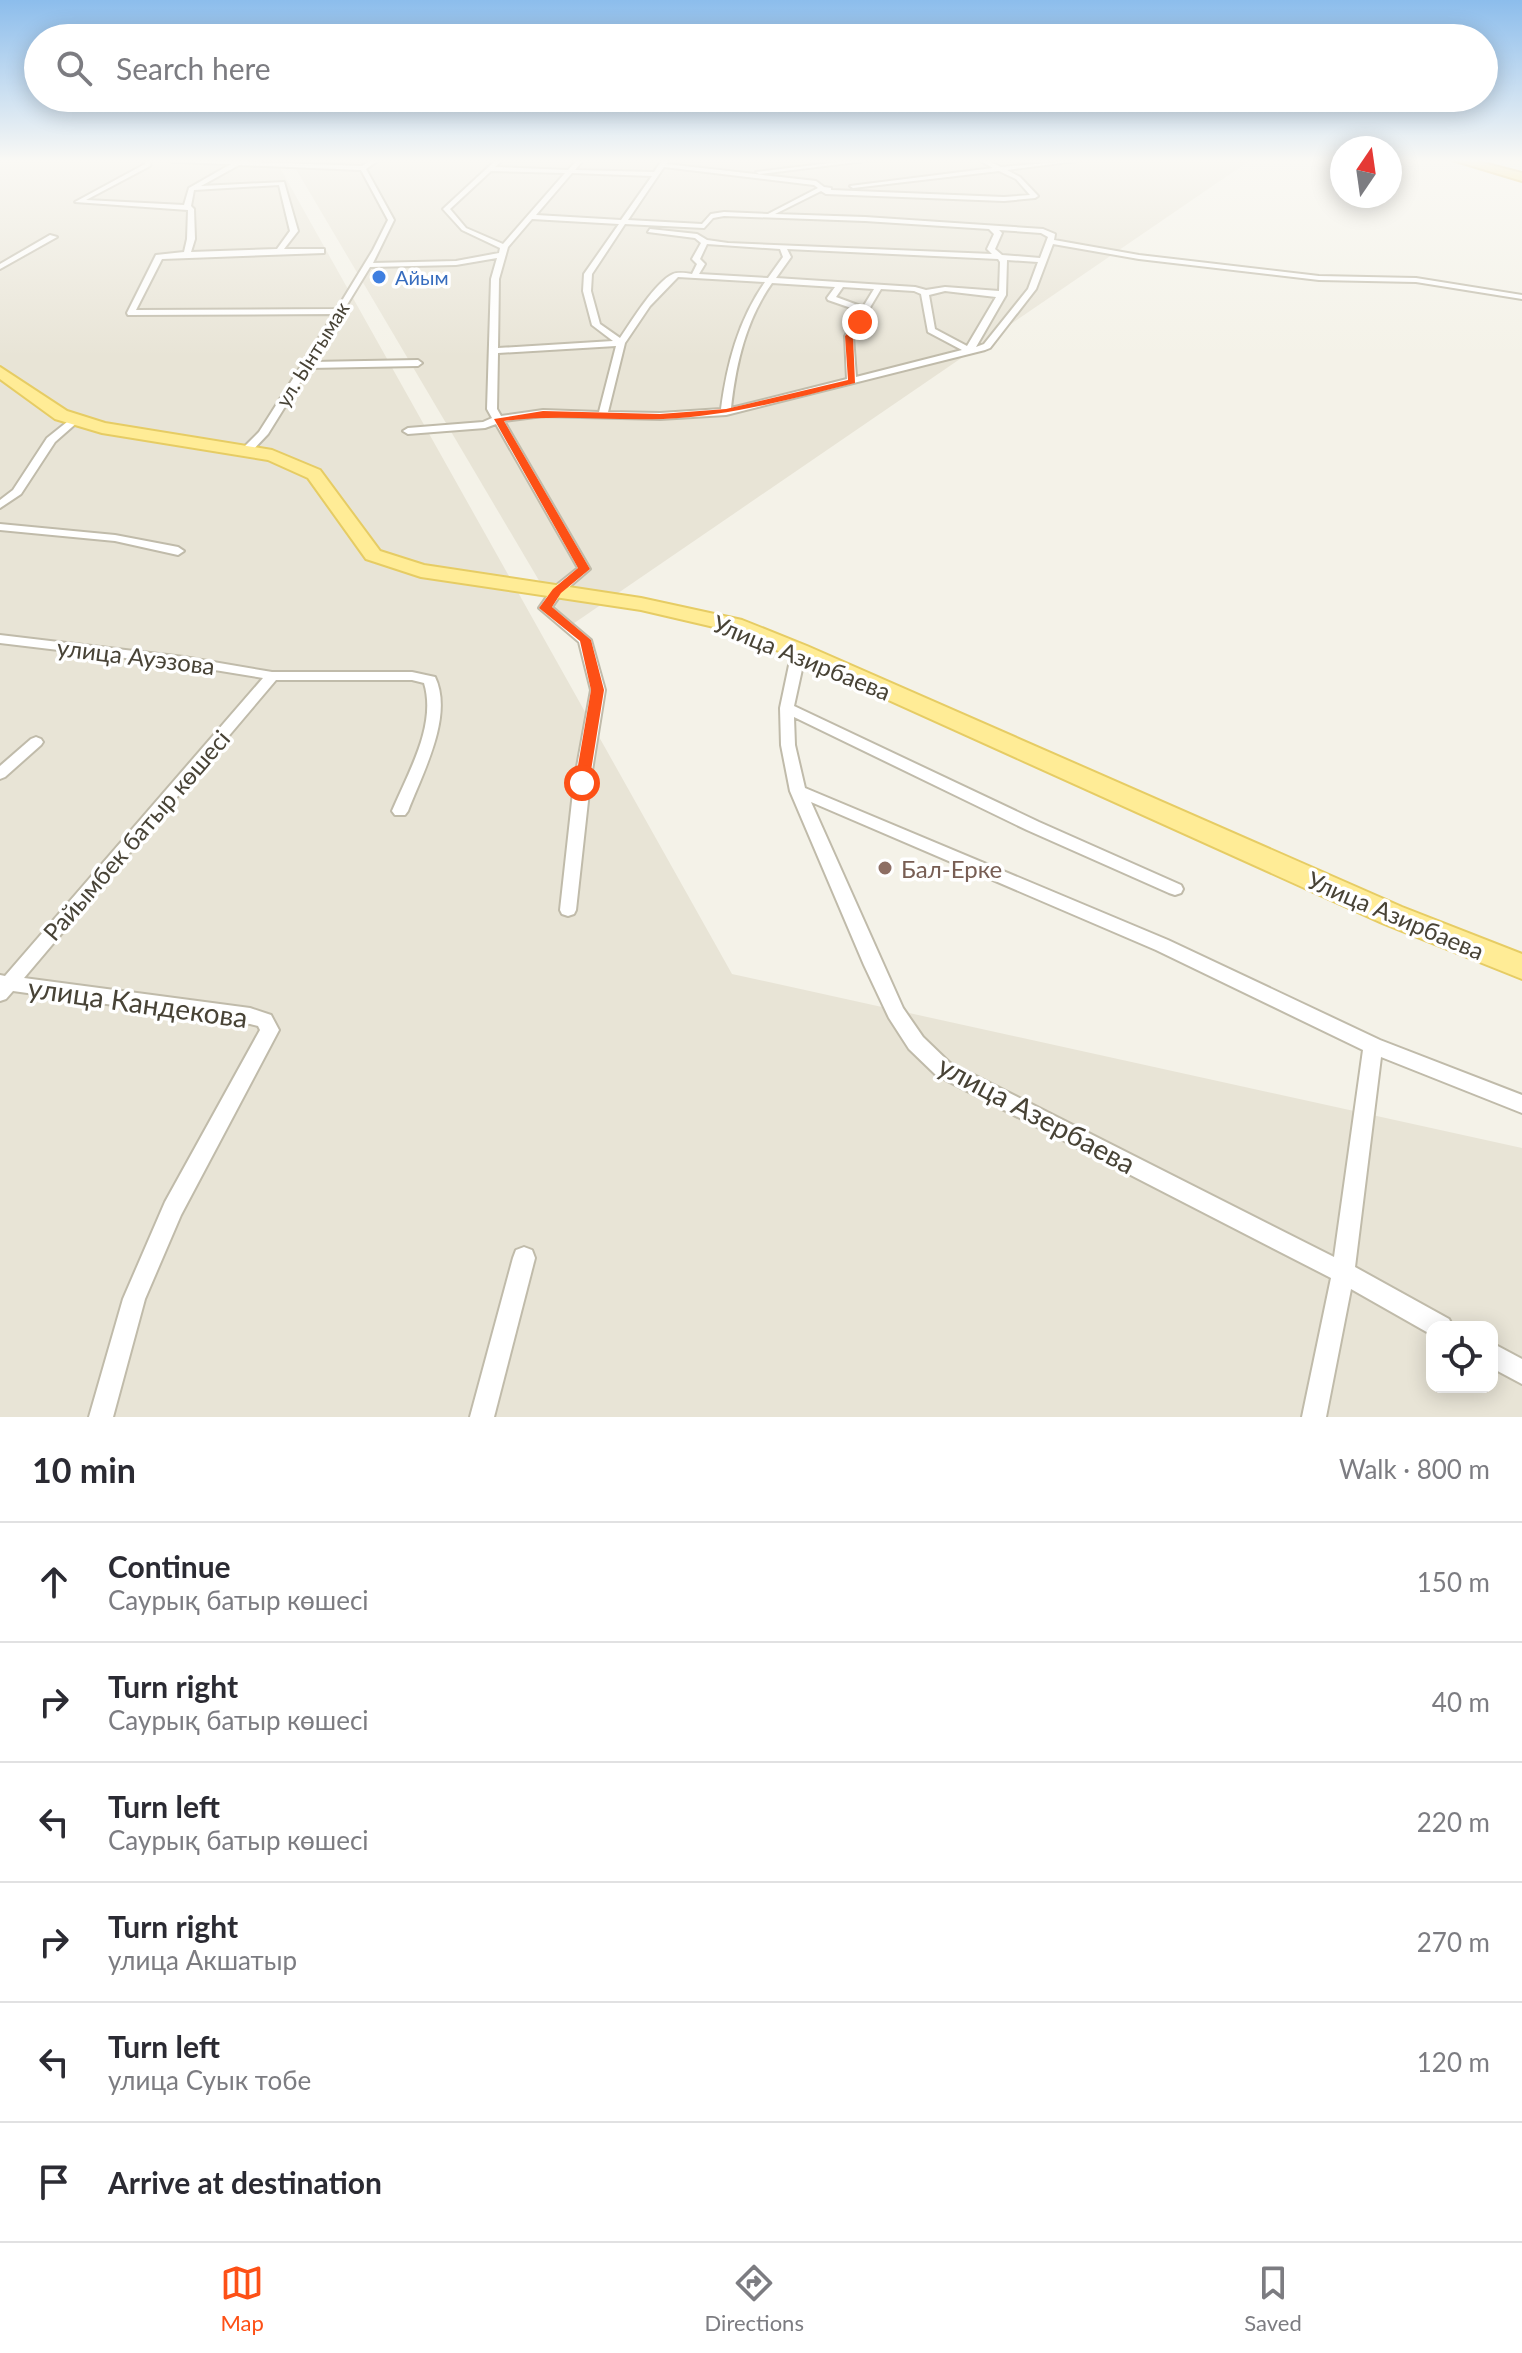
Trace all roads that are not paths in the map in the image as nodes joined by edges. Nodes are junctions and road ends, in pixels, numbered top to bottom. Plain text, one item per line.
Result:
1 (190, 225) edge
2 (293, 225) edge
3 (388, 225) edge
4 (461, 225) edge
5 (525, 225) edge
6 (619, 225) edge
7 (626, 225) edge
8 (671, 225) edge
9 (957, 225) edge
10 (990, 227) junction
11 (1007, 228) joint
12 (666, 232) junction
13 (53, 237) dead end
14 (1050, 241) junction
15 (705, 242) junction
16 (782, 246) junction
17 (279, 251) junction
18 (321, 251) dead end
19 (503, 251) junction
20 (187, 254) junction
21 (1001, 257) junction
22 (1043, 260) junction
23 (367, 265) junction
24 (0, 267) edge
25 (694, 276) junction
26 (772, 281) junction
27 (841, 284) junction
28 (879, 287) junction
29 (925, 293) junction
30 (1002, 295) junction
31 (1522, 297) edge
32 (864, 310) junction
33 (339, 311) junction
34 (621, 343) junction
35 (494, 351) junction
36 (969, 351) junction
37 (418, 363) dead end
38 (305, 365) junction
39 (3, 377) edge
40 (852, 381) junction
41 (726, 412) junction
42 (603, 414) junction
43 (498, 419) junction
44 (75, 420) junction
45 (408, 431) dead end
46 (246, 451) junction
47 (0, 505) edge
48 (0, 527) edge
49 (178, 551) dead end
50 (557, 591) junction
51 (0, 639) edge
52 (799, 651) junction
53 (272, 676) junction
54 (787, 708) junction
55 (36, 742) dead end
56 (0, 774) edge
57 (798, 791) junction
58 (400, 811) dead end
59 (1175, 889) dead end
60 (568, 910) dead end
61 (1522, 967) edge
62 (3, 986) edge
63 (1373, 1046) junction
64 (1522, 1104) edge
65 (524, 1258) dead end
66 (1343, 1273) junction
67 (1430, 1321) edge
68 (1498, 1358) edge
69 (1522, 1372) edge
70 (101, 1417) edge
71 (482, 1417) edge
72 (1314, 1417) edge

1 - 20 street
2 - 17 street
3 - 23 street, ул. Ынтымак
4 - 19 street
5 - 19 street
6 - 34 street
7 - 12 street
8 - 12 street
9 - 10 street
10 - 11 street
10 - 21 street
11 - 14 street
12 - 15 street
13 - 24 street
14 - 22 street
14 - 31 street
15 - 16 street
15 - 25 street
16 - 21 street
16 - 26 street
17 - 18 street
17 - 20 street
19 - 23 street
19 - 35 street
20 - 33 street
21 - 22 street
21 - 30 street
22 - 36 street
23 - 33 street, ул. Ынтымак
25 - 26 street
25 - 34 street
26 - 27 street
26 - 41 street
27 - 28 street
27 - 32 street
28 - 29 street
28 - 32 street
29 - 30 street
29 - 36 street
30 - 36 street
32 - 40 street
33 - 38 street, ул. Ынтымак
34 - 35 street
34 - 42 street
35 - 43 street
36 - 40 street
37 - 38 street
38 - 46 street, ул. Ынтымак
39 - 44 main road, Улица Азирбаева
40 - 41 street
41 - 42 street
42 - 43 street
43 - 45 street
43 - 50 street
44 - 46 main road, Улица Азирбаева
44 - 47 street
46 - 50 main road, Улица Азирбаева
48 - 49 street
50 - 52 main road, Улица Азирбаева
50 - 60 street
51 - 53 street, улица Ауэзова
52 - 54 street, улица Азербаева
52 - 61 main road, Улица Азирбаева
53 - 58 street, улица Ауэзова
53 - 62 street, Райымбек батыр көшесі
54 - 57 street, улица Азербаева
54 - 59 street
55 - 56 street
57 - 63 street
57 - 66 street, улица Азербаева
62 - 70 street, улица Кандекова
63 - 64 street
63 - 66 street
65 - 71 street
66 - 67 street, улица Азербаева
66 - 72 street
68 - 69 street

